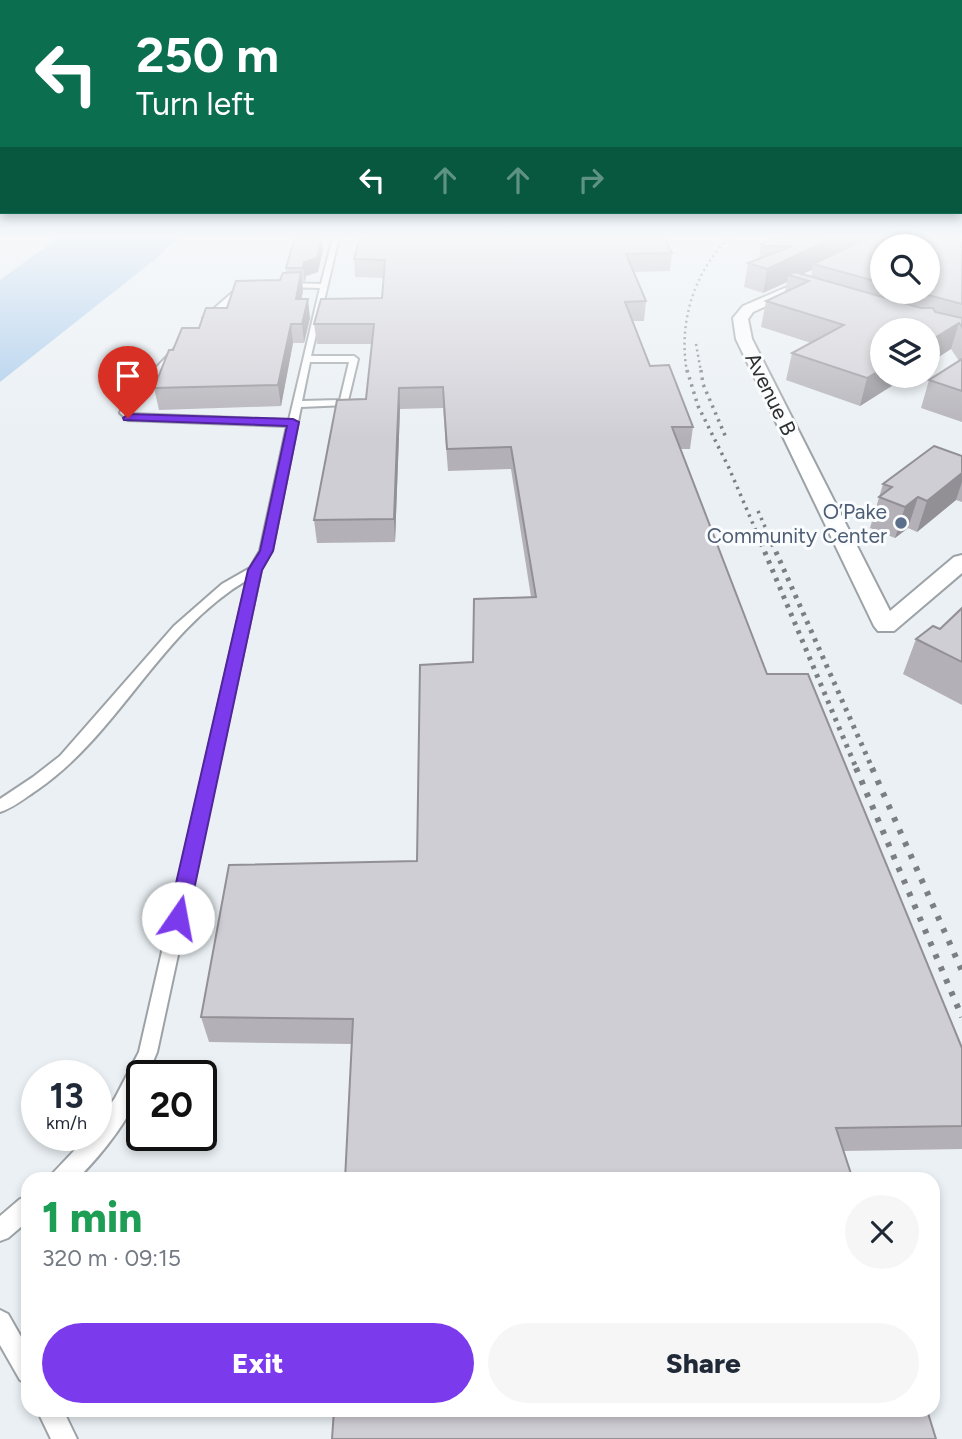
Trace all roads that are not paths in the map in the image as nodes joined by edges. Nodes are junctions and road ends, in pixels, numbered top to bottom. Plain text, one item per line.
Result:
1 (225, 304) edge
2 (320, 304) edge
3 (759, 304) edge
4 (199, 327) edge
5 (183, 343) edge
6 (306, 359) junction
7 (298, 404) junction
8 (293, 422) junction
9 (962, 562) edge
10 (255, 570) junction
11 (0, 806) edge
12 (68, 1172) edge
13 (21, 1213) edge
14 (0, 1230) edge
15 (0, 1322) edge
16 (21, 1360) edge
17 (53, 1417) edge
18 (65, 1439) edge

1 - 4 lane
2 - 6 lane
3 - 9 street, Avenue B
5 - 8 lane
6 - 7 lane
6 - 7 lane
7 - 8 lane
8 - 10 lane
10 - 11 lane
10 - 12 lane
13 - 14 lane
15 - 16 lane
17 - 18 lane

